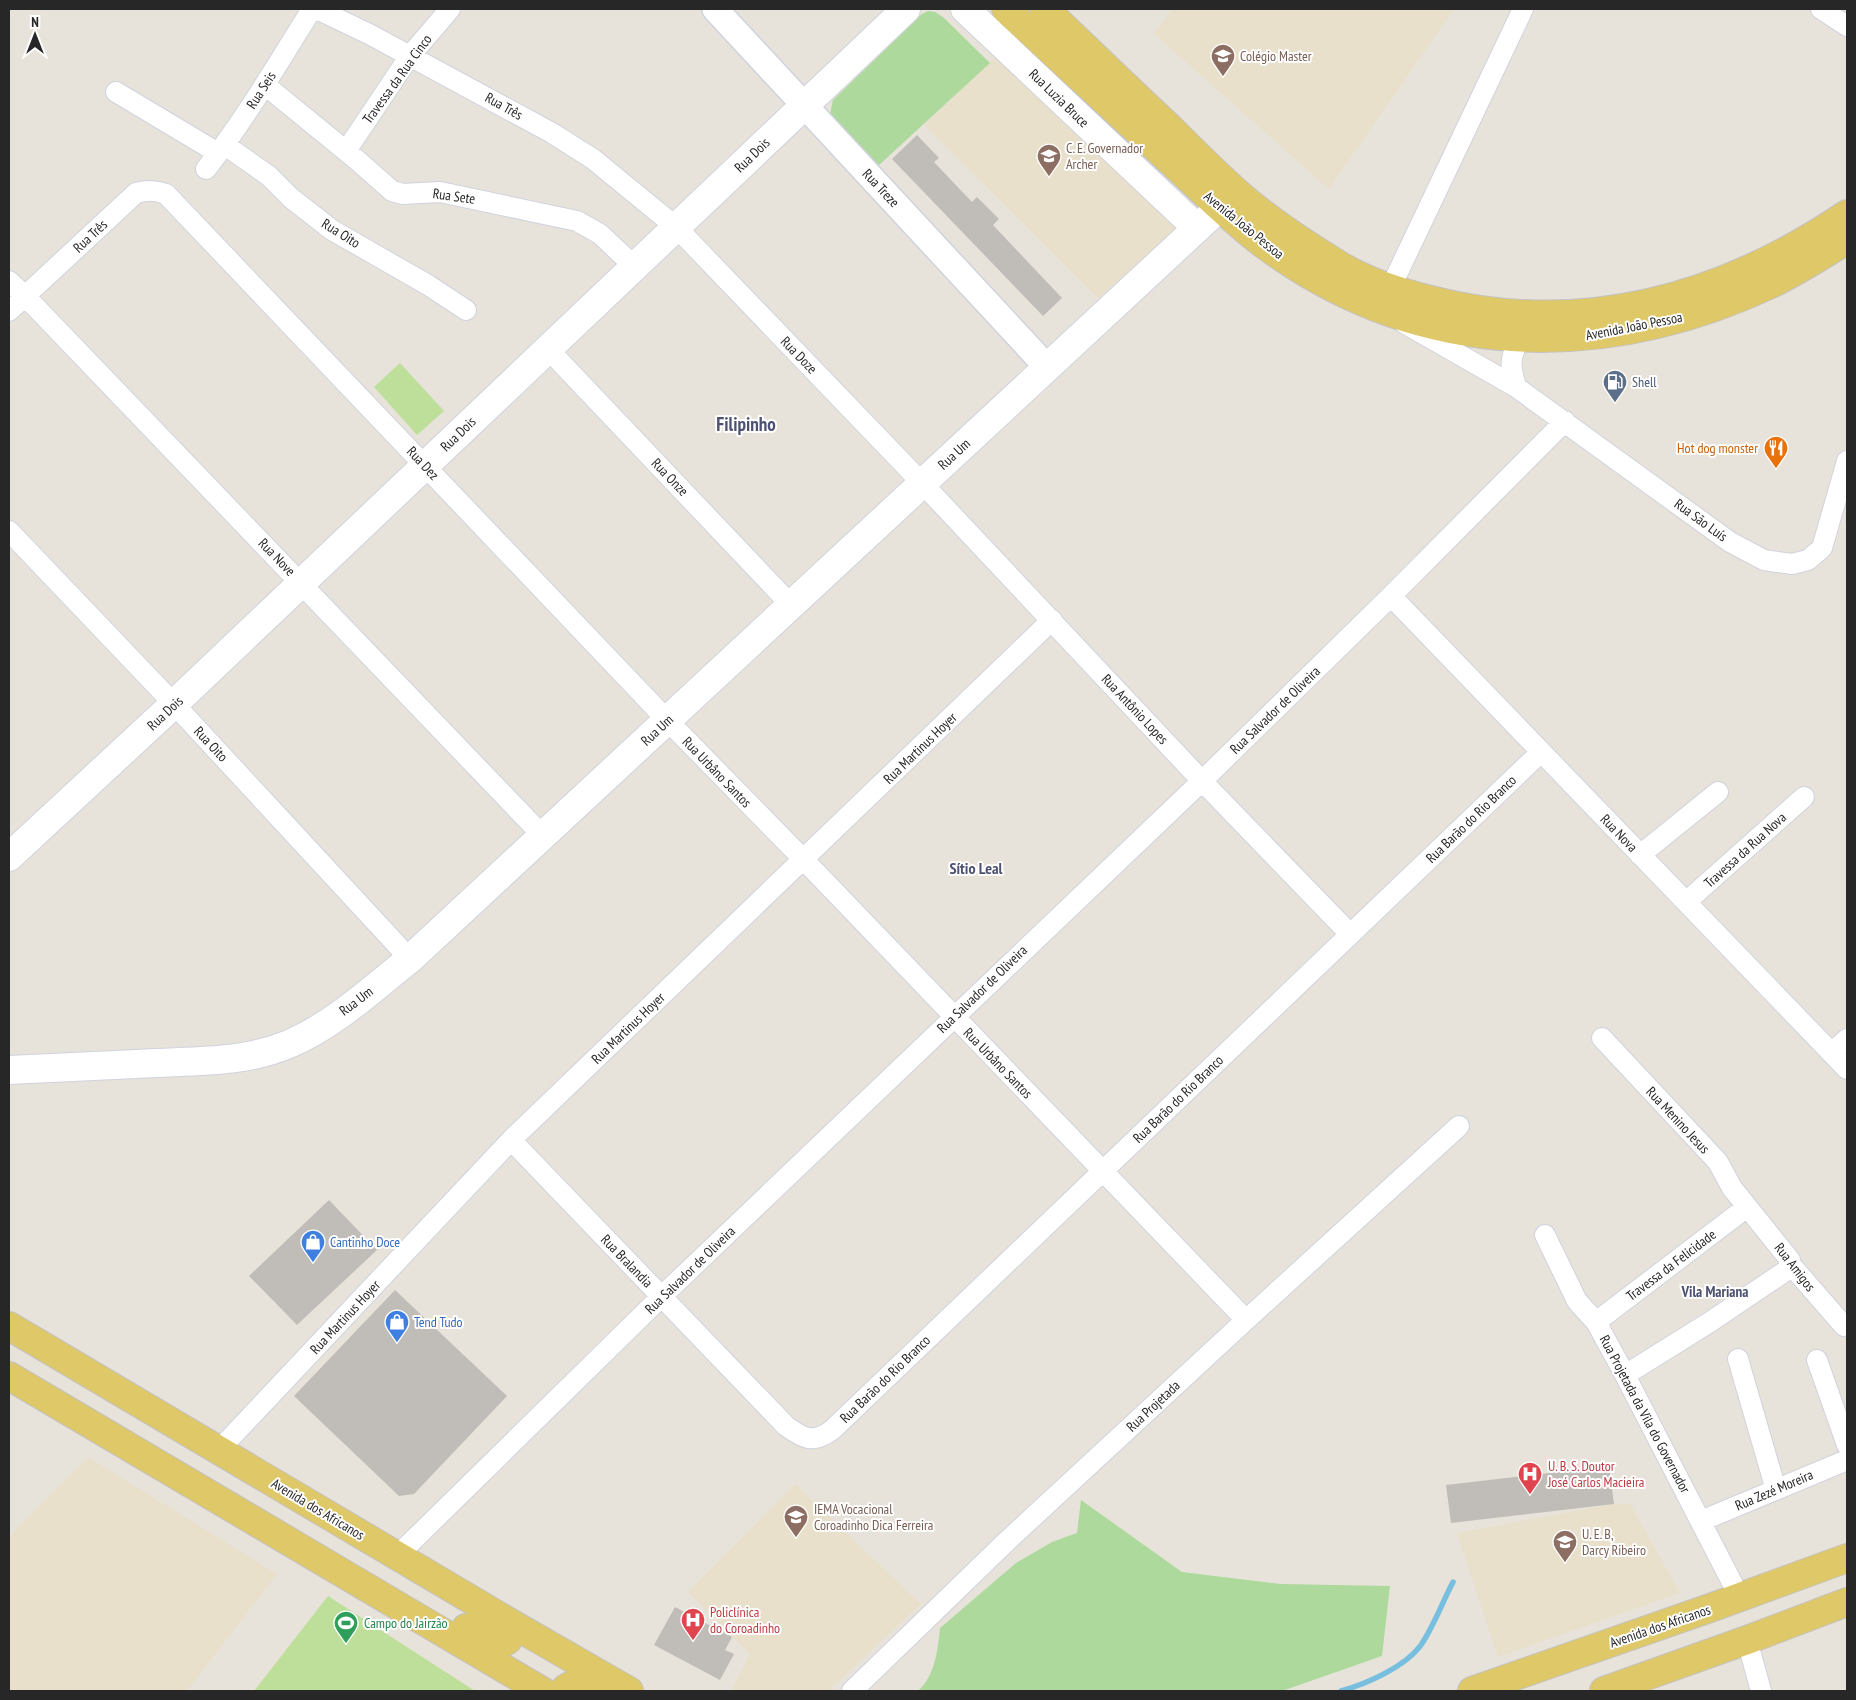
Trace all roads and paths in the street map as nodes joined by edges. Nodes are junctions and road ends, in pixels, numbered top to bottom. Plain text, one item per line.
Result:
1 (312, 9) edge
2 (317, 9) edge
3 (450, 9) edge
4 (715, 9) edge
5 (906, 9) edge
6 (965, 9) edge
7 (1006, 9) edge
8 (1045, 9) edge
9 (1523, 9) edge
10 (1821, 9) edge
11 (1847, 26) edge
12 (410, 57) junction
13 (264, 85) junction
14 (116, 92) dead end
15 (804, 105) junction
16 (346, 151) junction
17 (216, 156) junction
18 (179, 206) joint
19 (1220, 207) junction
20 (1847, 214) edge
21 (676, 227) junction
22 (1197, 228) junction
23 (1847, 240) edge
24 (634, 267) junction
25 (9, 281) edge
26 (25, 296) junction
27 (1384, 298) junction
28 (466, 310) dead end
29 (9, 311) edge
30 (1520, 338) junction
31 (548, 349) junction
32 (1047, 368) junction
33 (1516, 387) junction
34 (1565, 421) junction
35 (1847, 461) edge
36 (425, 465) junction
37 (922, 483) junction
38 (9, 531) edge
39 (301, 583) junction
40 (1391, 596) junction
41 (791, 605) junction
42 (1052, 620) junction
43 (174, 704) junction
44 (667, 720) junction
45 (1541, 752) junction
46 (1202, 781) junction
47 (1718, 792) dead end
48 (1804, 797) dead end
49 (543, 836) junction
50 (1640, 855) junction
51 (9, 857) edge
52 (804, 860) junction
53 (1686, 902) junction
54 (1350, 934) junction
55 (410, 959) junction
56 (953, 1017) junction
57 (1602, 1038) dead end
58 (1847, 1039) edge
59 (1831, 1053) junction
60 (1847, 1069) edge
61 (9, 1070) edge
62 (1459, 1126) dead end
63 (511, 1140) junction
64 (1103, 1170) junction
65 (1747, 1208) junction
66 (1544, 1235) dead end
67 (1791, 1265) junction
68 (661, 1297) junction
69 (1246, 1320) junction
70 (1596, 1322) junction
71 (9, 1326) edge
72 (1844, 1326) dead end
73 (1738, 1359) dead end
74 (1817, 1360) dead end
75 (1624, 1375) junction
76 (9, 1376) edge
77 (811, 1439) joint
78 (1847, 1445) edge
79 (219, 1450) junction
80 (1847, 1460) edge
81 (1776, 1490) junction
82 (1701, 1521) junction
83 (397, 1556) junction
84 (1847, 1558) edge
85 (1740, 1598) junction
86 (1847, 1602) edge
87 (1713, 1608) junction
88 (411, 1613) junction
89 (514, 1625) junction
90 (1747, 1640) junction
91 (1642, 1678) junction
92 (542, 1691) edge
93 (563, 1691) edge
94 (595, 1691) edge
95 (629, 1691) edge
96 (852, 1691) edge
97 (1472, 1691) edge
98 (1604, 1691) edge
99 (1761, 1691) edge

1 - 13 street, Rua Seis
2 - 12 street, Rua Três
3 - 12 street, Travessa da Rua Cinco
4 - 15 street, Rua Treze
5 - 15 main road, Rua Dois
6 - 22 main road, Rua Luzia Bruce
7 - 19 main road, Avenida João Pessoa
8 - 27 main road, Avenida João Pessoa
9 - 27 street
10 - 11 street
12 - 16 street, Travessa da Rua Cinco
12 - 21 street, Rua Três
13 - 16 street, Rua Sete
13 - 17 street, Rua Seis
14 - 17 street, Rua Oito
15 - 21 main road, Rua Dois
15 - 32 street, Rua Treze
16 - 24 street, Rua Sete
17 - 28 street, Rua Oito
18 - 26 street, Rua Três
18 - 36 street, Rua Dez
19 - 22 main road, Rua Um
19 - 27 main road, Avenida João Pessoa
20 - 27 main road, Avenida João Pessoa
21 - 24 main road, Rua Dois
21 - 37 street, Rua Doze
22 - 32 main road, Rua Um
23 - 30 main road, Avenida João Pessoa
24 - 31 main road, Rua Dois
25 - 26 street, Rua Nove
26 - 29 street, Rua Três
26 - 39 street, Rua Nove
27 - 30 main road, Avenida João Pessoa
27 - 33 street, Rua São Luís
30 - 33 street
31 - 36 main road, Rua Dois
31 - 41 street, Rua Onze
32 - 37 main road, Rua Um
33 - 34 street, Rua São Luís
34 - 35 street, Rua São Luís
34 - 40 street, Rua Salvador de Oliveira
36 - 39 main road, Rua Dois
36 - 44 street, Rua Dez
37 - 41 main road, Rua Um
37 - 42 street, Rua Antônio Lopes
38 - 43 street, Rua Oito
39 - 43 main road, Rua Dois
39 - 49 street, Rua Nove
40 - 45 street, Rua Nova
40 - 46 street, Rua Salvador de Oliveira
41 - 44 main road, Rua Um
42 - 46 street, Rua Antônio Lopes
42 - 52 street, Rua Martinus Hoyer
43 - 51 main road, Rua Dois
43 - 55 street, Rua Oito
44 - 49 main road, Rua Um
44 - 52 street, Rua Urbâno Santos
45 - 50 street, Rua Nova
45 - 54 street, Rua Barão do Rio Branco
46 - 54 street, Rua Antônio Lopes
46 - 56 street, Rua Salvador de Oliveira
47 - 50 street
48 - 53 street, Travessa da Rua Nova
49 - 55 main road, Rua Um
50 - 53 street, Rua Nova
52 - 56 street, Rua Urbâno Santos
52 - 63 street, Rua Martinus Hoyer
53 - 59 street, Rua Nova
54 - 64 street, Rua Barão do Rio Branco
55 - 61 main road, Rua Um
56 - 64 street, Rua Urbâno Santos
56 - 68 street, Rua Salvador de Oliveira
57 - 65 street, Rua Menino Jesus
58 - 59 street
59 - 60 street, Rua Nova
62 - 69 street, Rua Projetada
63 - 68 street, Rua Bralandia
63 - 79 street, Rua Martinus Hoyer
64 - 69 street, Rua Urbâno Santos
64 - 77 street, Rua Barão do Rio Branco
65 - 67 street, Rua Amigos
65 - 70 street, Travessa da Felicidade
66 - 70 street, Rua Projetada da Vila do Governador
67 - 72 street, Rua Amigos
67 - 75 street
68 - 77 street, Rua Bralandia
68 - 83 street, Rua Salvador de Oliveira
69 - 96 street, Rua Projetada
70 - 75 street, Rua Projetada da Vila do Governador
71 - 79 main road, Avenida dos Africanos
73 - 81 street
74 - 78 street
75 - 82 street, Rua Projetada da Vila do Governador
76 - 88 main road
79 - 83 main road, Avenida dos Africanos
80 - 81 street, Rua Zezé Moreira
81 - 82 street, Rua Zezé Moreira
82 - 85 street, Rua Projetada da Vila do Governador
83 - 89 main road, Avenida dos Africanos
84 - 85 main road, Avenida dos Africanos
85 - 87 main road, Avenida dos Africanos
86 - 90 main road
87 - 91 main road
87 - 97 main road, Avenida dos Africanos
88 - 89 main road
88 - 92 main road
89 - 95 main road, Avenida dos Africanos
90 - 91 main road
90 - 99 street
91 - 98 main road
93 - 94 main road

